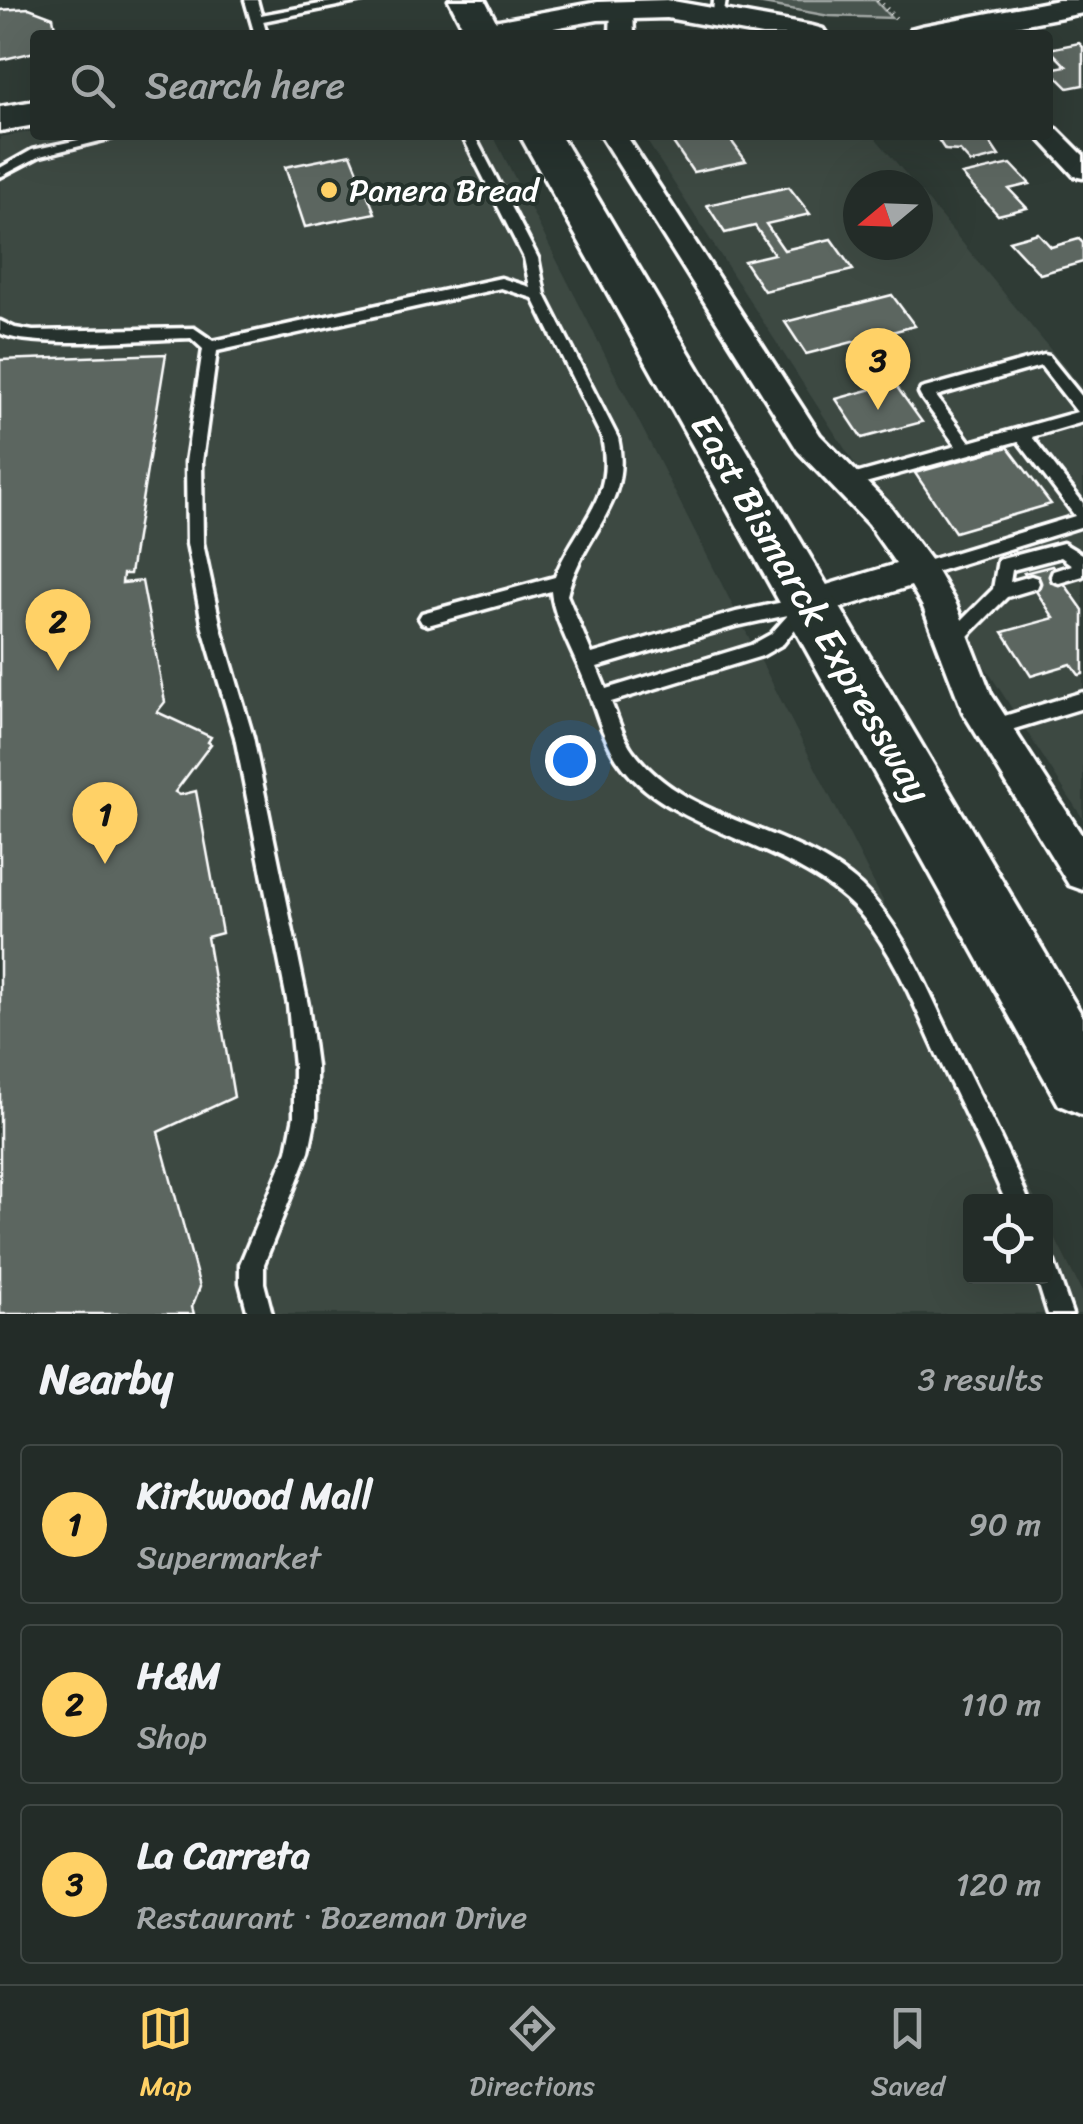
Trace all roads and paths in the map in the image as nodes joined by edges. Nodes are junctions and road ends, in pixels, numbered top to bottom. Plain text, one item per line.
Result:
1 (251, 0) edge
2 (362, 0) edge
3 (878, 0) edge
4 (327, 3) edge
5 (1083, 4) edge
6 (720, 8) edge
7 (256, 19) junction
8 (896, 19) dead end
9 (622, 22) edge
10 (476, 26) edge
11 (259, 30) edge
12 (795, 30) edge
13 (961, 30) edge
14 (30, 114) edge
15 (0, 119) edge
16 (1053, 139) edge
17 (95, 140) edge
18 (471, 140) edge
19 (543, 140) edge
20 (616, 140) edge
21 (1083, 170) edge
22 (0, 172) edge
23 (538, 295) junction
24 (0, 326) edge
25 (210, 347) junction
26 (1083, 408) edge
27 (1083, 416) edge
28 (1020, 434) junction
29 (967, 449) junction
30 (847, 482) junction
31 (1077, 498) edge
32 (1083, 517) edge
33 (1083, 566) edge
34 (918, 570) junction
35 (1059, 576) dead end
36 (561, 582) junction
37 (1030, 583) dead end
38 (1001, 592) junction
39 (809, 604) junction
40 (428, 618) dead end
41 (953, 640) junction
42 (586, 663) junction
43 (600, 698) junction
44 (1083, 700) edge
45 (992, 728) junction
46 (1083, 872) edge
47 (1083, 1081) edge
48 (1014, 1194) edge
49 (1050, 1284) edge
50 (260, 1314) edge
51 (1060, 1314) edge

1 - 7 lane
2 - 4 lane
3 - 8 path
4 - 7 lane
5 - 13 street
6 - 9 street
6 - 12 street
7 - 11 lane
9 - 10 street
14 - 15 main road
16 - 21 street
17 - 22 lane
18 - 23 lane
19 - 39 main road, East Bismarck Expressway
20 - 30 street
23 - 25 lane
23 - 36 lane
24 - 25 lane
25 - 50 lane
26 - 29 lane
27 - 28 lane
28 - 29 lane
28 - 31 lane
29 - 30 lane
30 - 34 street
31 - 32 lane
32 - 34 lane
33 - 35 lane
33 - 38 lane
34 - 39 street
34 - 41 street
36 - 40 lane
36 - 42 lane
37 - 38 lane
38 - 41 lane
39 - 42 lane
39 - 43 lane
39 - 47 main road, East Bismarck Expressway
41 - 45 street
42 - 43 lane
43 - 48 lane
44 - 45 lane
45 - 46 street
49 - 51 lane

